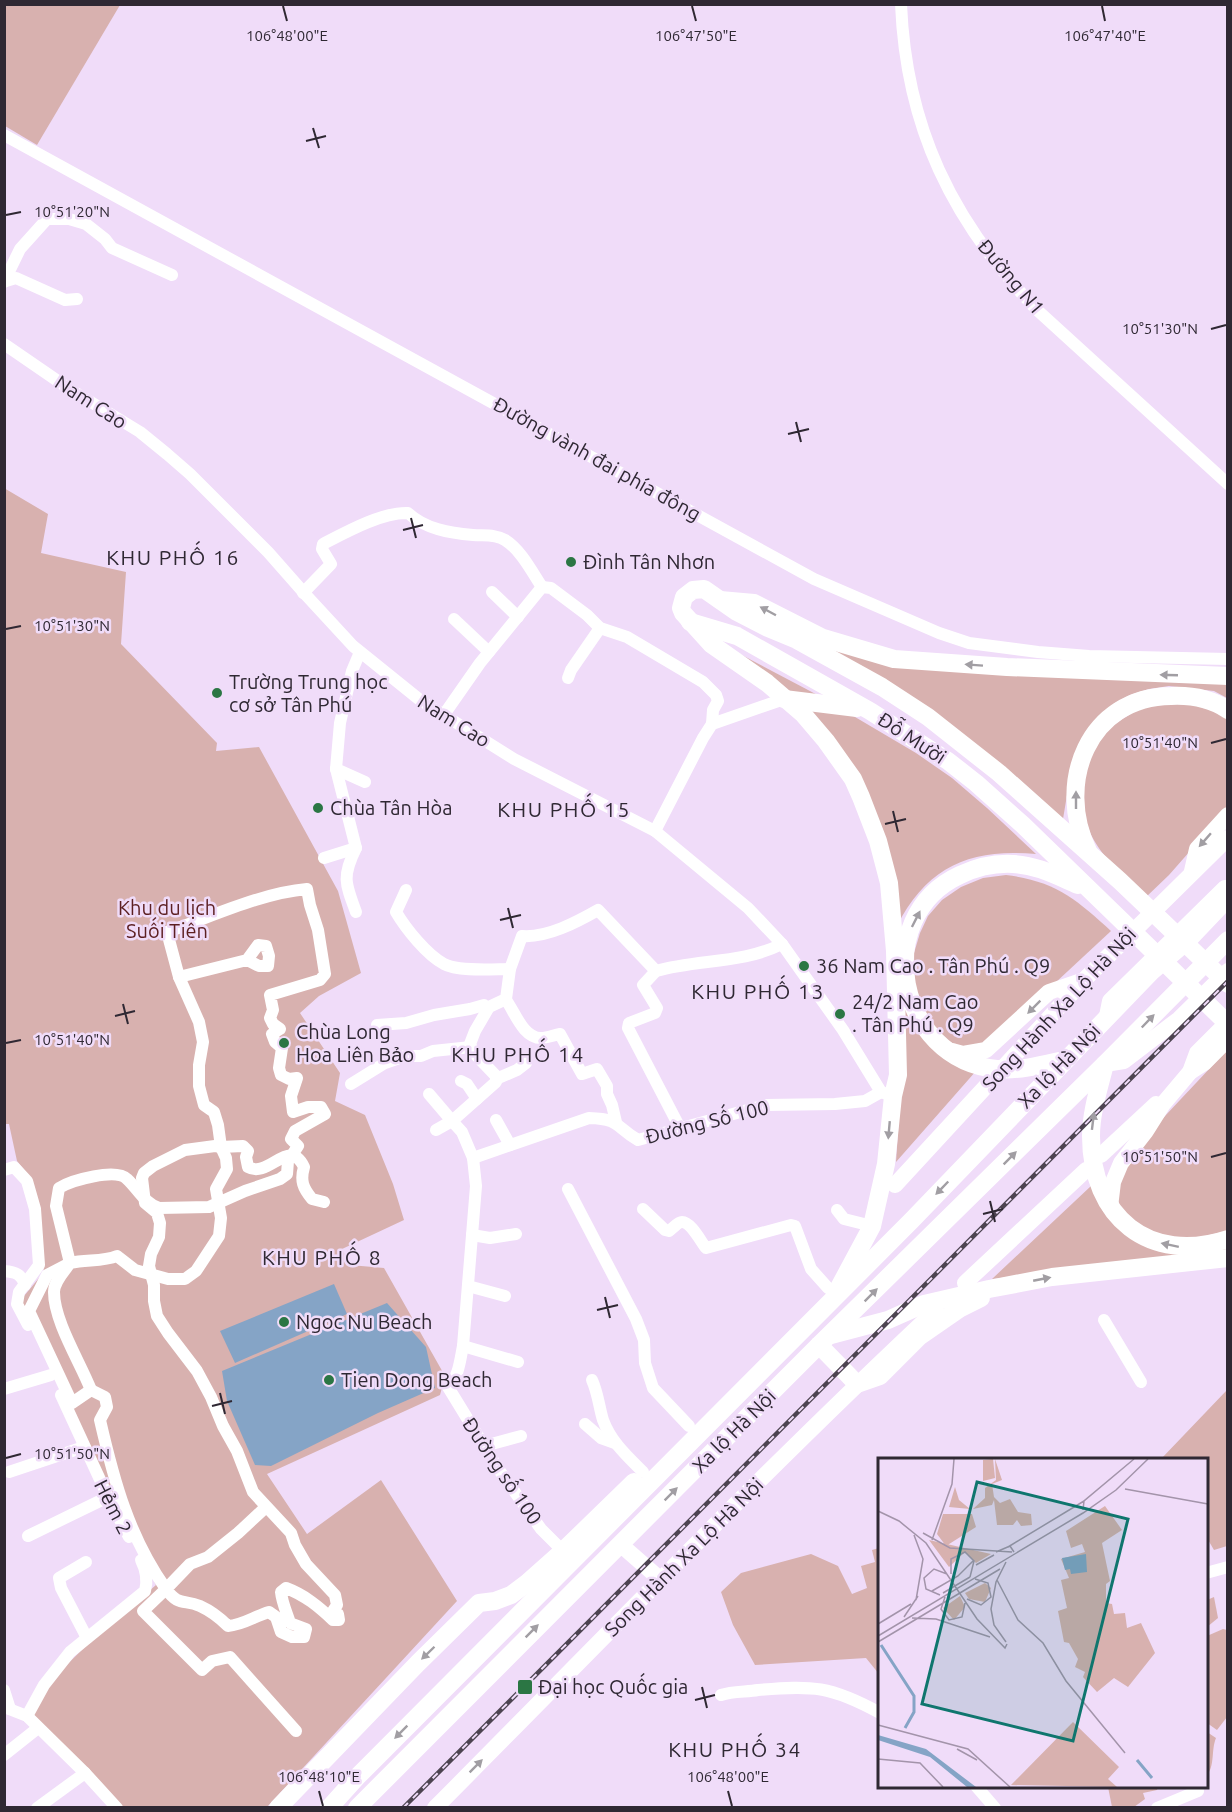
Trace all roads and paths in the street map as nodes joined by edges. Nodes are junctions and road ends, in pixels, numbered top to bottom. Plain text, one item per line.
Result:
1 (901, 4) edge
2 (4, 135) edge
3 (172, 275) dead end
4 (5, 282) edge
5 (77, 299) dead end
6 (4, 344) edge
7 (1227, 483) edge
8 (542, 587) junction
9 (303, 592) junction
10 (492, 592) dead end
11 (720, 600) junction
12 (518, 617) junction
13 (454, 619) dead end
14 (695, 627) junction
15 (600, 628) junction
16 (768, 628) junction
17 (360, 652) junction
18 (489, 652) junction
19 (1227, 659) edge
20 (1227, 676) edge
21 (568, 678) dead end
22 (784, 699) junction
23 (848, 706) junction
24 (1227, 710) edge
25 (870, 711) junction
26 (443, 716) junction
27 (712, 724) junction
28 (336, 770) junction
29 (365, 782) dead end
30 (1227, 814) edge
31 (655, 831) junction
32 (1227, 838) edge
33 (356, 848) junction
34 (1090, 855) junction
35 (324, 858) dead end
36 (1192, 871) junction
37 (1100, 874) junction
38 (1065, 879) junction
39 (1117, 885) junction
40 (1086, 888) junction
41 (1227, 888) edge
42 (406, 890) dead end
43 (1227, 898) edge
44 (1098, 905) junction
45 (356, 912) dead end
46 (1227, 940) edge
47 (782, 944) junction
48 (247, 960) dead end
49 (510, 969) junction
50 (656, 971) junction
51 (1227, 971) edge
52 (179, 978) junction
53 (1084, 980) junction
54 (1227, 984) edge
55 (1227, 996) edge
56 (506, 1000) junction
57 (486, 1006) junction
58 (1107, 1016) junction
59 (1227, 1023) edge
60 (377, 1025) dead end
61 (1227, 1039) edge
62 (471, 1047) junction
63 (946, 1050) junction
64 (1064, 1060) junction
65 (526, 1063) dead end
66 (1105, 1064) junction
67 (1190, 1072) junction
68 (496, 1079) junction
69 (461, 1081) dead end
70 (351, 1083) dead end
71 (429, 1094) dead end
72 (886, 1094) junction
73 (477, 1099) junction
74 (496, 1120) dead end
75 (452, 1121) junction
76 (616, 1122) junction
77 (680, 1128) junction
78 (436, 1130) dead end
79 (510, 1145) junction
80 (221, 1148) junction
81 (294, 1155) junction
82 (1101, 1155) dead end
83 (473, 1158) junction
84 (9, 1168) edge
85 (1086, 1170) dead end
86 (895, 1185) dead end
87 (568, 1189) dead end
88 (143, 1198) junction
89 (219, 1202) junction
90 (324, 1202) dead end
91 (1110, 1207) junction
92 (643, 1209) dead end
93 (837, 1210) dead end
94 (912, 1220) junction
95 (872, 1226) junction
96 (516, 1234) dead end
97 (472, 1235) junction
98 (1227, 1239) edge
99 (1227, 1258) edge
100 (70, 1263) junction
101 (1227, 1264) edge
102 (851, 1266) junction
103 (4, 1271) edge
104 (151, 1275) junction
105 (1071, 1275) junction
106 (965, 1283) dead end
107 (1012, 1284) junction
108 (25, 1285) junction
109 (468, 1286) junction
110 (832, 1292) junction
111 (505, 1296) dead end
112 (936, 1310) dead end
113 (1104, 1320) dead end
114 (824, 1341) junction
115 (463, 1346) junction
116 (518, 1362) dead end
117 (765, 1365) junction
118 (51, 1375) junction
119 (740, 1375) junction
120 (591, 1380) dead end
121 (1141, 1382) dead end
122 (857, 1384) junction
123 (4, 1389) edge
124 (91, 1390) junction
125 (585, 1424) dead end
126 (689, 1426) junction
127 (521, 1436) dead end
128 (615, 1443) junction
129 (484, 1446) junction
130 (84, 1447) junction
131 (9, 1472) dead end
132 (644, 1472) junction
133 (108, 1497) junction
134 (267, 1507) junction
135 (28, 1536) dead end
136 (620, 1544) junction
137 (567, 1556) junction
138 (86, 1562) dead end
139 (1227, 1567) edge
140 (1208, 1572) edge
141 (661, 1580) junction
142 (166, 1589) junction
143 (541, 1592) junction
144 (470, 1612) junction
145 (87, 1638) junction
146 (4, 1690) edge
147 (721, 1695) dead end
148 (7, 1708) edge
149 (878, 1712) edge
150 (27, 1716) junction
151 (38, 1728) junction
152 (296, 1731) dead end
153 (4, 1755) edge
154 (85, 1773) junction
155 (299, 1786) junction
156 (978, 1788) edge
157 (1198, 1791) dead end
158 (361, 1805) edge
159 (37, 1808) edge
160 (117, 1808) edge
161 (278, 1808) edge
162 (293, 1808) edge
163 (329, 1808) edge
164 (435, 1808) edge
165 (995, 1808) edge
166 (1157, 1808) edge

1 - 7 street, Đường N1
2 - 19 street, Đường vành đai phía đông
3 - 4 street
4 - 5 street
6 - 9 street, Nam Cao
8 - 9 street
8 - 12 street
8 - 15 street
9 - 17 street, Nam Cao
10 - 12 street
11 - 14 highway, Đỗ Mười
11 - 16 highway, Đỗ Mười
20 -> 11 highway
12 - 18 street
13 - 18 street
14 - 22 highway
14 - 23 highway, Đỗ Mười
14 - 25 highway, Đỗ Mười
15 - 21 street
15 - 27 street
16 - 34 highway, Đỗ Mười
16 - 37 highway, Đỗ Mười
17 - 26 street, Nam Cao
17 - 28 street
18 - 26 street
22 - 23 highway
22 - 27 street
22 - 72 highway
23 - 25 highway
23 - 38 highway, Đỗ Mười
34 -> 24 highway
25 - 40 highway, Đỗ Mười
26 - 31 street, Nam Cao
27 - 31 street
28 - 29 street
28 - 33 street
30 -> 36 main road
31 - 47 street, Nam Cao
32 - 36 main road, Song Hành Xa Lộ Hà Nội
33 - 35 street
33 - 45 street
34 - 37 highway
34 - 39 highway, Đỗ Mười
36 - 53 main road, Song Hành Xa Lộ Hà Nội
37 - 39 highway, Đỗ Mười
38 - 40 highway
38 - 44 highway, Đỗ Mười
63 -> 38 highway
39 - 54 highway
39 - 55 highway
40 - 44 highway, Đỗ Mười
41 - 58 main road, Xa lộ Hà Nội
42 - 49 street
43 - 58 highway, Xa lộ Hà Nội
44 - 59 highway
44 - 61 highway
66 -> 46 highway, Xa lộ Hà Nội
47 - 50 street
47 - 72 street, Nam Cao
48 - 52 street
49 - 50 street
49 - 56 street
50 - 77 street
51 - 66 main road, Xa lộ Hà Nội
52 - 80 street
52 - 81 street
53 -> 63 main road
53 - 86 main road, Song Hành Xa Lộ Hà Nội
56 - 57 street
56 - 76 street
57 - 60 street
57 - 62 street
58 - 64 highway, Xa lộ Hà Nội
59 - 67 main road
61 - 67 main road
62 - 68 street
62 - 70 street
63 - 64 highway
64 -> 94 highway, Xa lộ Hà Nội
65 - 68 street
91 -> 66 highway
114 -> 66 highway, Xa lộ Hà Nội
67 - 82 main road
67 - 91 main road
68 - 73 street
69 - 73 street
71 - 75 street
72 - 77 street, Đường Số 100
72 -> 95 highway
73 - 75 street
74 - 79 street
75 - 78 street
75 - 83 street
76 - 77 street, Đường Số 100
76 - 79 street, Đường Số 100
79 - 83 street, Đường Số 100
80 - 81 street
80 - 88 street
80 - 89 street
81 - 89 street
81 - 90 street
83 - 97 street
84 - 108 street, Hẻm 2
85 - 106 main road
87 - 126 street
88 - 89 street
88 - 100 street
88 - 104 street
89 - 104 street
98 -> 91 highway
92 - 110 street
93 - 95 street
94 - 102 highway, Xa lộ Hà Nội
94 - 110 highway, Xa lộ Hà Nội
95 - 102 highway
96 - 97 street
97 - 109 street
99 - 105 highway
100 - 104 street
100 - 124 street
100 - 124 street
101 - 105 highway
102 - 110 highway
103 - 108 street
104 - 134 street
107 -> 105 highway
107 - 114 highway
107 - 122 highway
108 - 118 street, Hẻm 2
109 - 111 street
109 - 115 street
110 - 117 highway, Xa lộ Hà Nội
110 - 119 highway, Xa lộ Hà Nội
112 - 122 main road, Song Hành Xa Lộ Hà Nội
113 - 121 street
114 - 122 highway
136 -> 114 highway, Xa lộ Hà Nội
115 - 116 street
115 - 129 street, Đường số 100
117 - 119 highway
117 - 137 highway, Xa lộ Hà Nội
118 - 123 street
118 - 130 street, Hẻm 2
119 - 126 highway, Xa lộ Hà Nội
120 - 128 street
122 - 141 main road, Song Hành Xa Lộ Hà Nội
124 - 142 street
125 - 128 street
126 - 132 highway, Xa lộ Hà Nội
127 - 129 street
128 - 132 street
129 - 137 street, Đường số 100
130 - 131 street
130 - 133 street, Hẻm 2
132 - 137 highway, Xa lộ Hà Nội
133 - 135 street
133 - 145 street, Hẻm 2
134 - 142 street
134 - 142 street
136 - 141 main road
158 -> 136 highway, Xa lộ Hà Nội
137 - 143 highway, Xa lộ Hà Nội
137 - 144 highway, Xa lộ Hà Nội
138 - 145 street
139 - 140 street
164 -> 141 main road, Song Hành Xa Lộ Hà Nội
142 - 152 street
143 - 144 highway
143 -> 163 highway, Xa lộ Hà Nội
144 -> 155 highway, Xa lộ Hà Nội
145 - 150 street, Hẻm 2
146 - 148 street
147 - 149 street
148 - 150 street
150 - 151 street
151 - 153 street
151 - 154 street
154 - 159 street
154 - 160 street
155 - 161 highway, Xa lộ Hà Nội
155 - 162 highway
156 - 165 street
157 - 166 street

